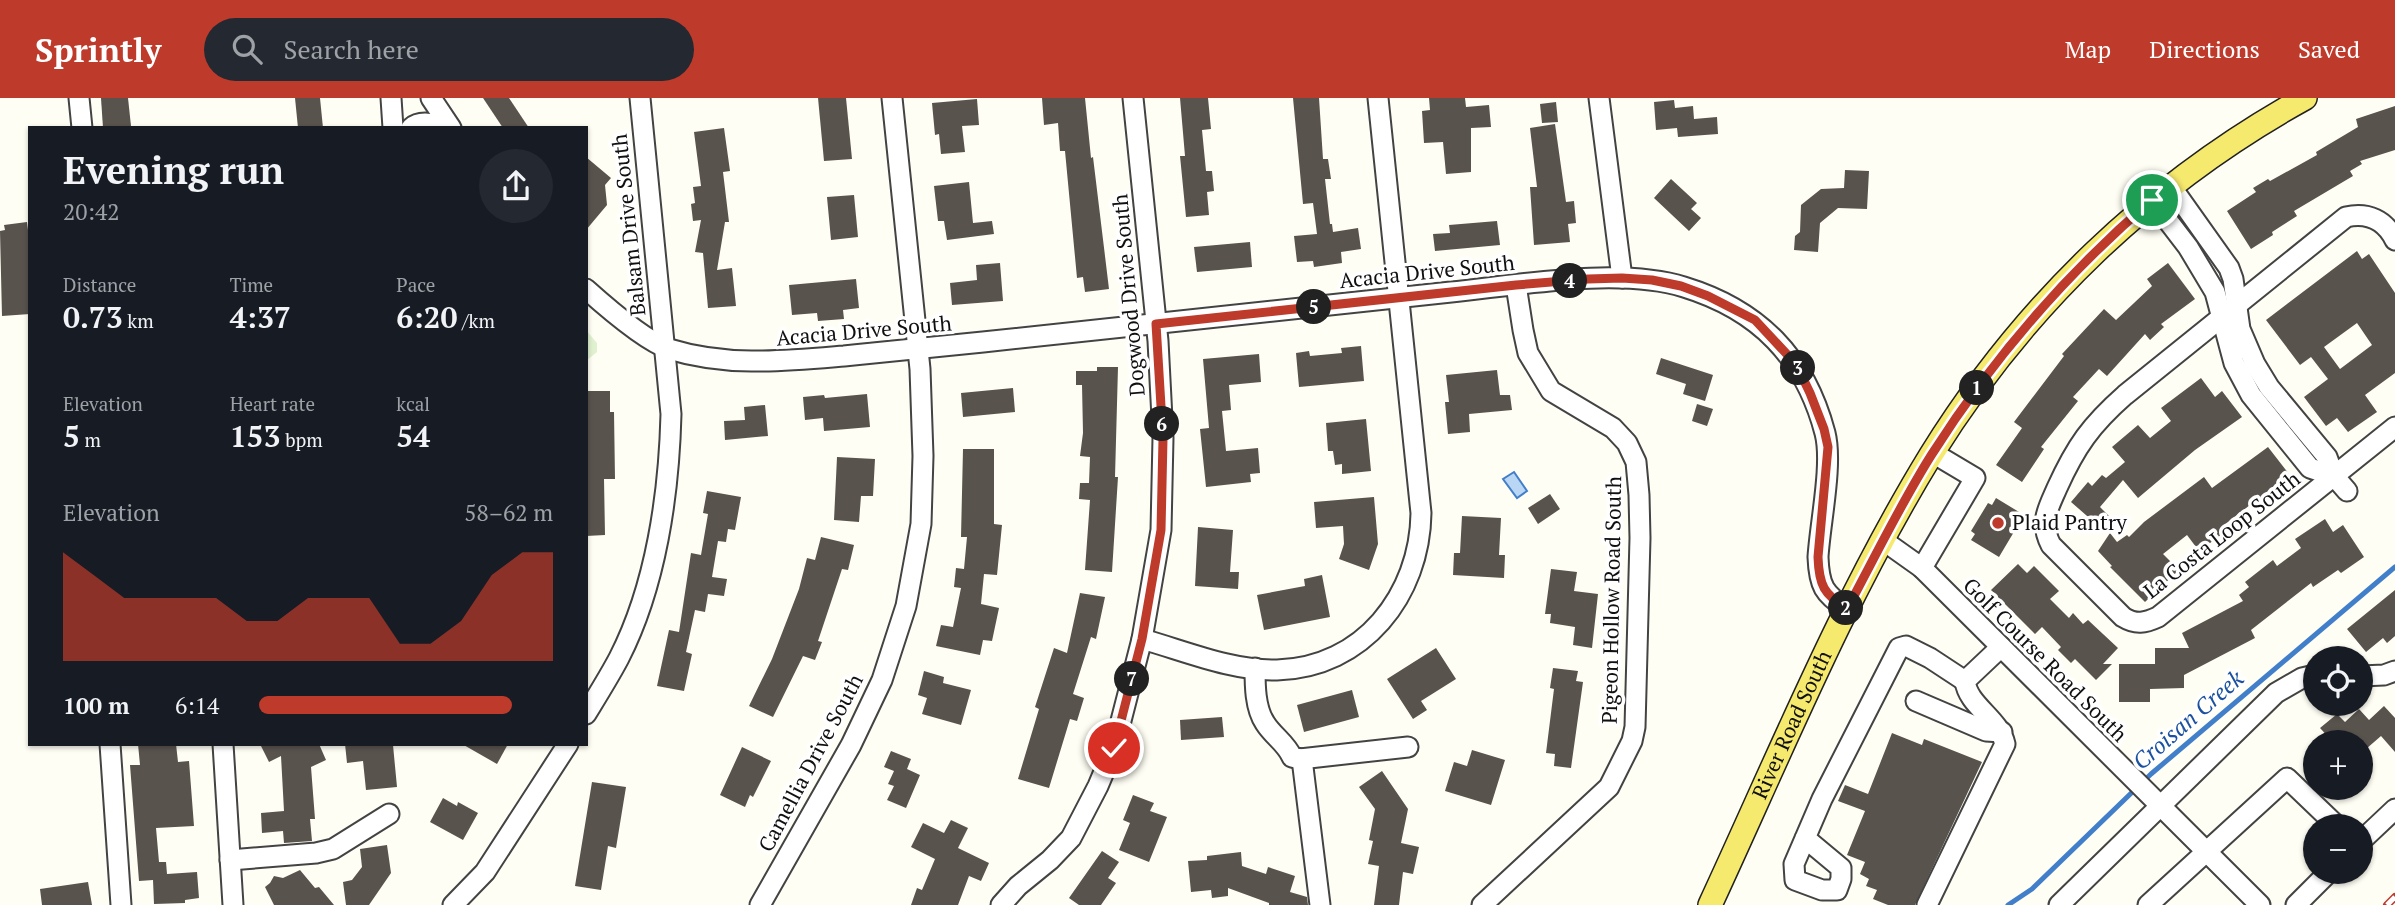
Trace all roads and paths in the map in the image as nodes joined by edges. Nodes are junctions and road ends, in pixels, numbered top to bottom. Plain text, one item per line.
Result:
1 (79, 98) edge
2 (391, 98) edge
3 (431, 98) edge
4 (640, 98) edge
5 (892, 98) edge
6 (1133, 98) edge
7 (1378, 98) edge
8 (1599, 98) edge
9 (2305, 98) edge
10 (82, 126) edge
11 (393, 126) edge
12 (413, 126) edge
13 (437, 126) edge
14 (450, 126) edge
15 (2170, 185) junction
16 (2152, 200) junction
17 (2395, 240) edge
18 (1622, 278) junction
19 (1516, 285) junction
20 (588, 291) edge
21 (1398, 298) junction
22 (2230, 310) junction
23 (1156, 324) junction
24 (664, 348) junction
25 (918, 349) junction
26 (2395, 427) edge
27 (1933, 453) junction
28 (2334, 476) junction
29 (2347, 491) dead end
30 (1884, 541) junction
31 (1922, 568) junction
32 (1847, 609) junction
33 (1142, 639) junction
34 (2001, 647) junction
35 (1255, 668) junction
36 (2395, 671) edge
37 (2373, 676) edge
38 (2303, 679) edge
39 (1965, 681) junction
40 (1916, 701) dead end
41 (588, 711) edge
42 (2003, 732) junction
43 (110, 746) edge
44 (223, 746) edge
45 (567, 746) edge
46 (1408, 747) dead end
47 (1302, 759) junction
48 (2160, 805) junction
49 (2395, 809) edge
50 (389, 814) dead end
51 (2324, 814) edge
52 (2373, 830) edge
53 (1805, 838) dead end
54 (2206, 850) junction
55 (230, 860) junction
56 (2317, 884) edge
57 (121, 905) edge
58 (233, 905) edge
59 (453, 905) edge
60 (760, 905) edge
61 (1001, 905) edge
62 (1320, 905) edge
63 (1482, 905) edge
64 (1710, 905) edge
65 (1927, 905) edge
66 (2059, 905) edge
67 (2148, 905) edge
68 (2260, 905) edge
69 (2296, 905) edge

1 - 10 street
2 - 11 street
3 - 14 street
4 - 24 street, Balsam Drive South
5 - 25 street, Camellia Drive South
6 - 23 street, Dogwood Drive South
7 - 21 street
8 - 18 street
9 - 15 main road, River Road South
12 - 13 street
15 - 16 main road, River Road South
15 - 22 street
16 - 22 street
16 - 27 main road, River Road South
17 - 22 street, La Costa Loop South
18 - 19 street, Acacia Drive South
18 - 32 street, Acacia Drive South
19 - 21 street, Acacia Drive South
19 - 63 street, Pigeon Hollow Road South
20 - 24 street, Acacia Drive South
21 - 23 street, Acacia Drive South
21 - 35 street
22 - 28 street
22 - 28 street, La Costa Loop South
23 - 25 street, Acacia Drive South
23 - 33 street, Dogwood Drive South
24 - 25 street, Acacia Drive South
24 - 41 street, Balsam Drive South
25 - 60 street, Camellia Drive South
26 - 28 street, La Costa Loop South
27 - 30 main road, River Road South
27 - 31 street
28 - 29 street
30 - 31 street, Golf Course Road South
30 - 32 main road, River Road South
31 - 34 street, Golf Course Road South
32 - 64 main road, River Road South
33 - 35 street
33 - 61 street, Dogwood Drive South
34 - 39 street
34 - 48 street, Golf Course Road South
35 - 47 street
36 - 37 street
38 - 48 street
39 - 42 street
39 - 53 street
40 - 42 street
42 - 65 street
43 - 57 street
44 - 55 street
45 - 59 street
46 - 47 street
47 - 62 street
48 - 54 street, Golf Course Road South
48 - 66 street
49 - 52 street
50 - 55 street
51 - 54 street
54 - 67 street
54 - 68 street, Golf Course Road South
55 - 58 street
56 - 69 street

